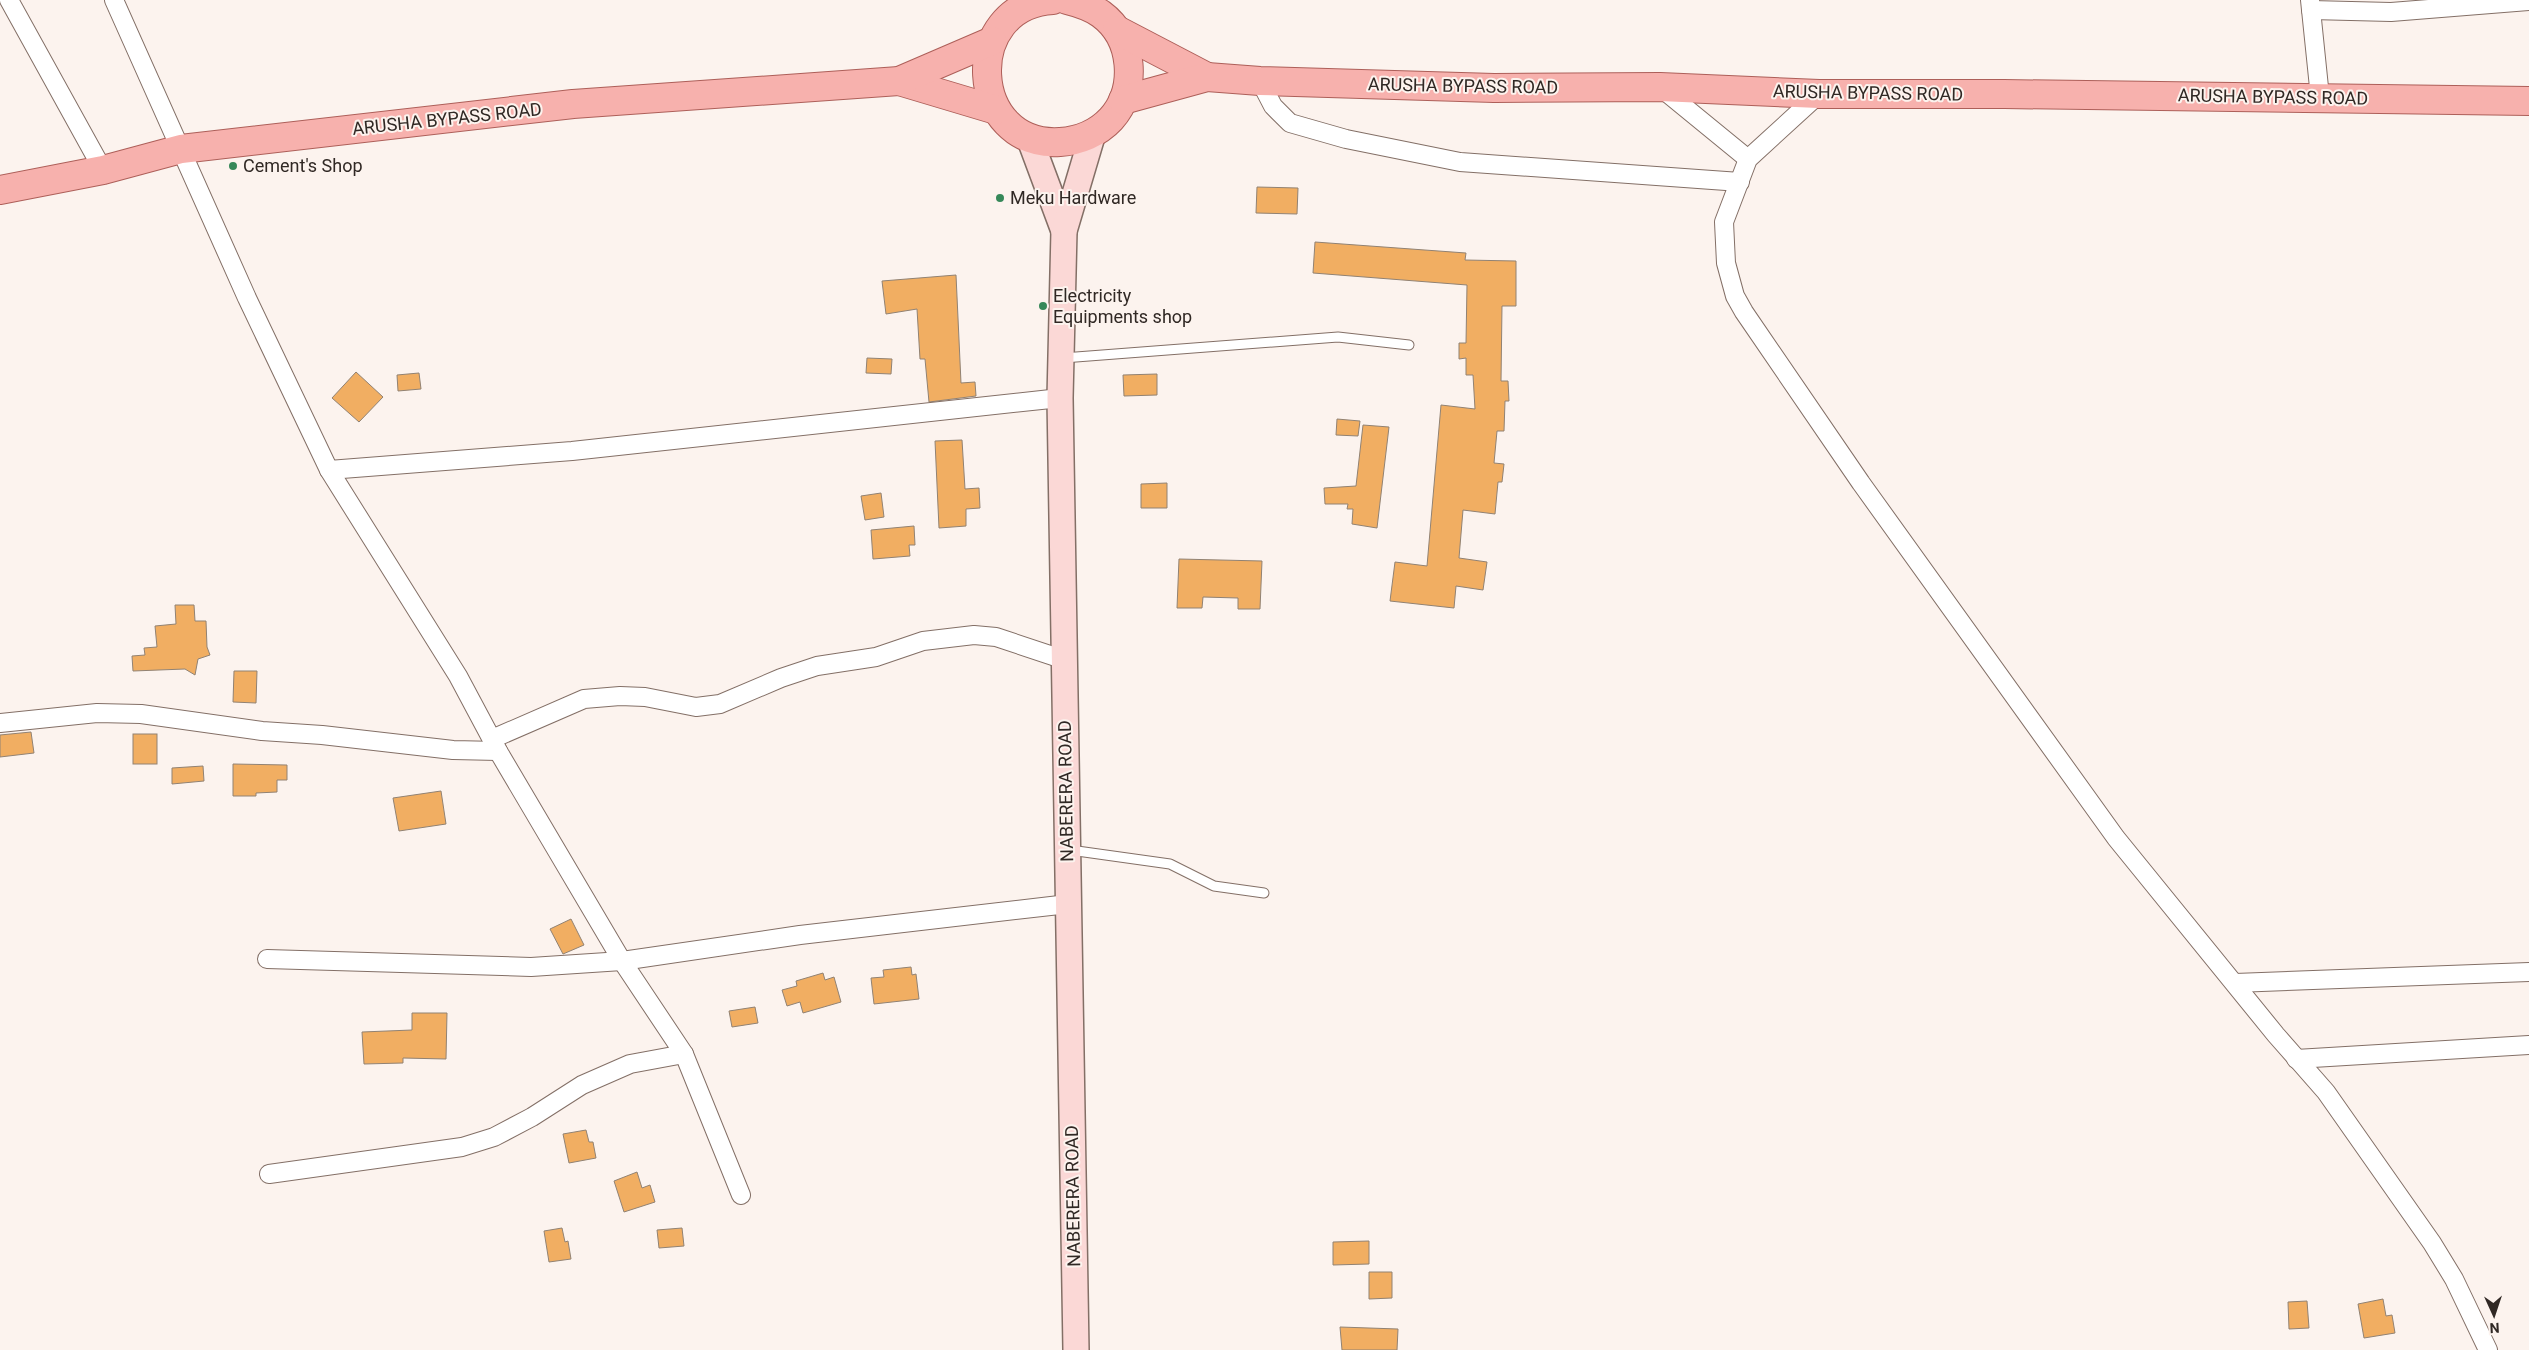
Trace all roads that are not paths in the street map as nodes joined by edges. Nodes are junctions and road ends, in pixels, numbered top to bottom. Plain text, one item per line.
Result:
1 (9, 0) edge
2 (114, 0) edge
3 (1053, 0) edge
4 (1077, 1) edge
5 (2529, 1) edge
6 (1028, 3) edge
7 (2310, 5) edge
8 (1117, 30) junction
9 (992, 41) junction
10 (1207, 77) junction
11 (899, 82) junction
12 (1260, 82) junction
13 (1660, 87) junction
14 (1819, 94) junction
15 (2320, 97) junction
16 (1123, 100) junction
17 (2529, 100) edge
18 (996, 110) junction
19 (1093, 133) junction
20 (1029, 137) junction
21 (181, 148) junction
22 (1748, 159) junction
23 (102, 170) junction
24 (1740, 182) junction
25 (0, 190) edge
26 (1064, 232) junction
27 (1409, 345) dead end
28 (1061, 358) junction
29 (1060, 398) junction
30 (329, 470) junction
31 (1065, 660) junction
32 (0, 723) edge
33 (495, 745) junction
34 (1067, 850) junction
35 (1264, 893) dead end
36 (1068, 904) junction
37 (267, 959) dead end
38 (622, 961) junction
39 (2529, 972) edge
40 (2235, 983) junction
41 (2529, 1045) edge
42 (684, 1054) junction
43 (2296, 1059) junction
44 (269, 1174) dead end
45 (741, 1195) dead end
46 (1076, 1350) edge
47 (2488, 1350) edge

1 - 23 street
2 - 21 street
3 - 6 main road, ARUSHA BYPASS ROAD
4 - 8 main road, ARUSHA BYPASS ROAD
5 - 7 street
6 - 9 main road, ARUSHA BYPASS ROAD
7 - 15 street
8 - 10 main road, ARUSHA BYPASS ROAD
8 - 16 main road, ARUSHA BYPASS ROAD
9 - 11 main road, ARUSHA BYPASS ROAD
9 - 18 main road, ARUSHA BYPASS ROAD
10 - 12 main road, ARUSHA BYPASS ROAD
10 - 16 main road, ARUSHA BYPASS ROAD
11 - 18 main road, ARUSHA BYPASS ROAD
11 - 21 main road, ARUSHA BYPASS ROAD
12 - 13 main road, ARUSHA BYPASS ROAD
12 - 24 street
13 - 14 main road, ARUSHA BYPASS ROAD
13 - 22 street
14 - 15 main road, ARUSHA BYPASS ROAD
14 - 22 street
15 - 17 main road, ARUSHA BYPASS ROAD
16 - 19 main road, ARUSHA BYPASS ROAD
18 - 20 main road, ARUSHA BYPASS ROAD
19 - 20 main road, ARUSHA BYPASS ROAD
19 - 26 street, NABERERA ROAD
20 - 26 street, NABERERA ROAD
21 - 23 main road, ARUSHA BYPASS ROAD
21 - 30 street
22 - 24 street
23 - 25 main road, ARUSHA BYPASS ROAD
24 - 40 street
26 - 28 street, NABERERA ROAD
27 - 28 lane
28 - 29 street, NABERERA ROAD
29 - 30 street
29 - 31 street, NABERERA ROAD
30 - 33 street
31 - 33 street
31 - 34 street, NABERERA ROAD
32 - 33 street
33 - 38 street
34 - 35 lane
34 - 36 street, NABERERA ROAD
36 - 38 street
36 - 46 street, NABERERA ROAD
37 - 38 street
38 - 42 street
39 - 40 street
40 - 43 street
41 - 43 street
42 - 44 street
42 - 45 street
43 - 47 street

